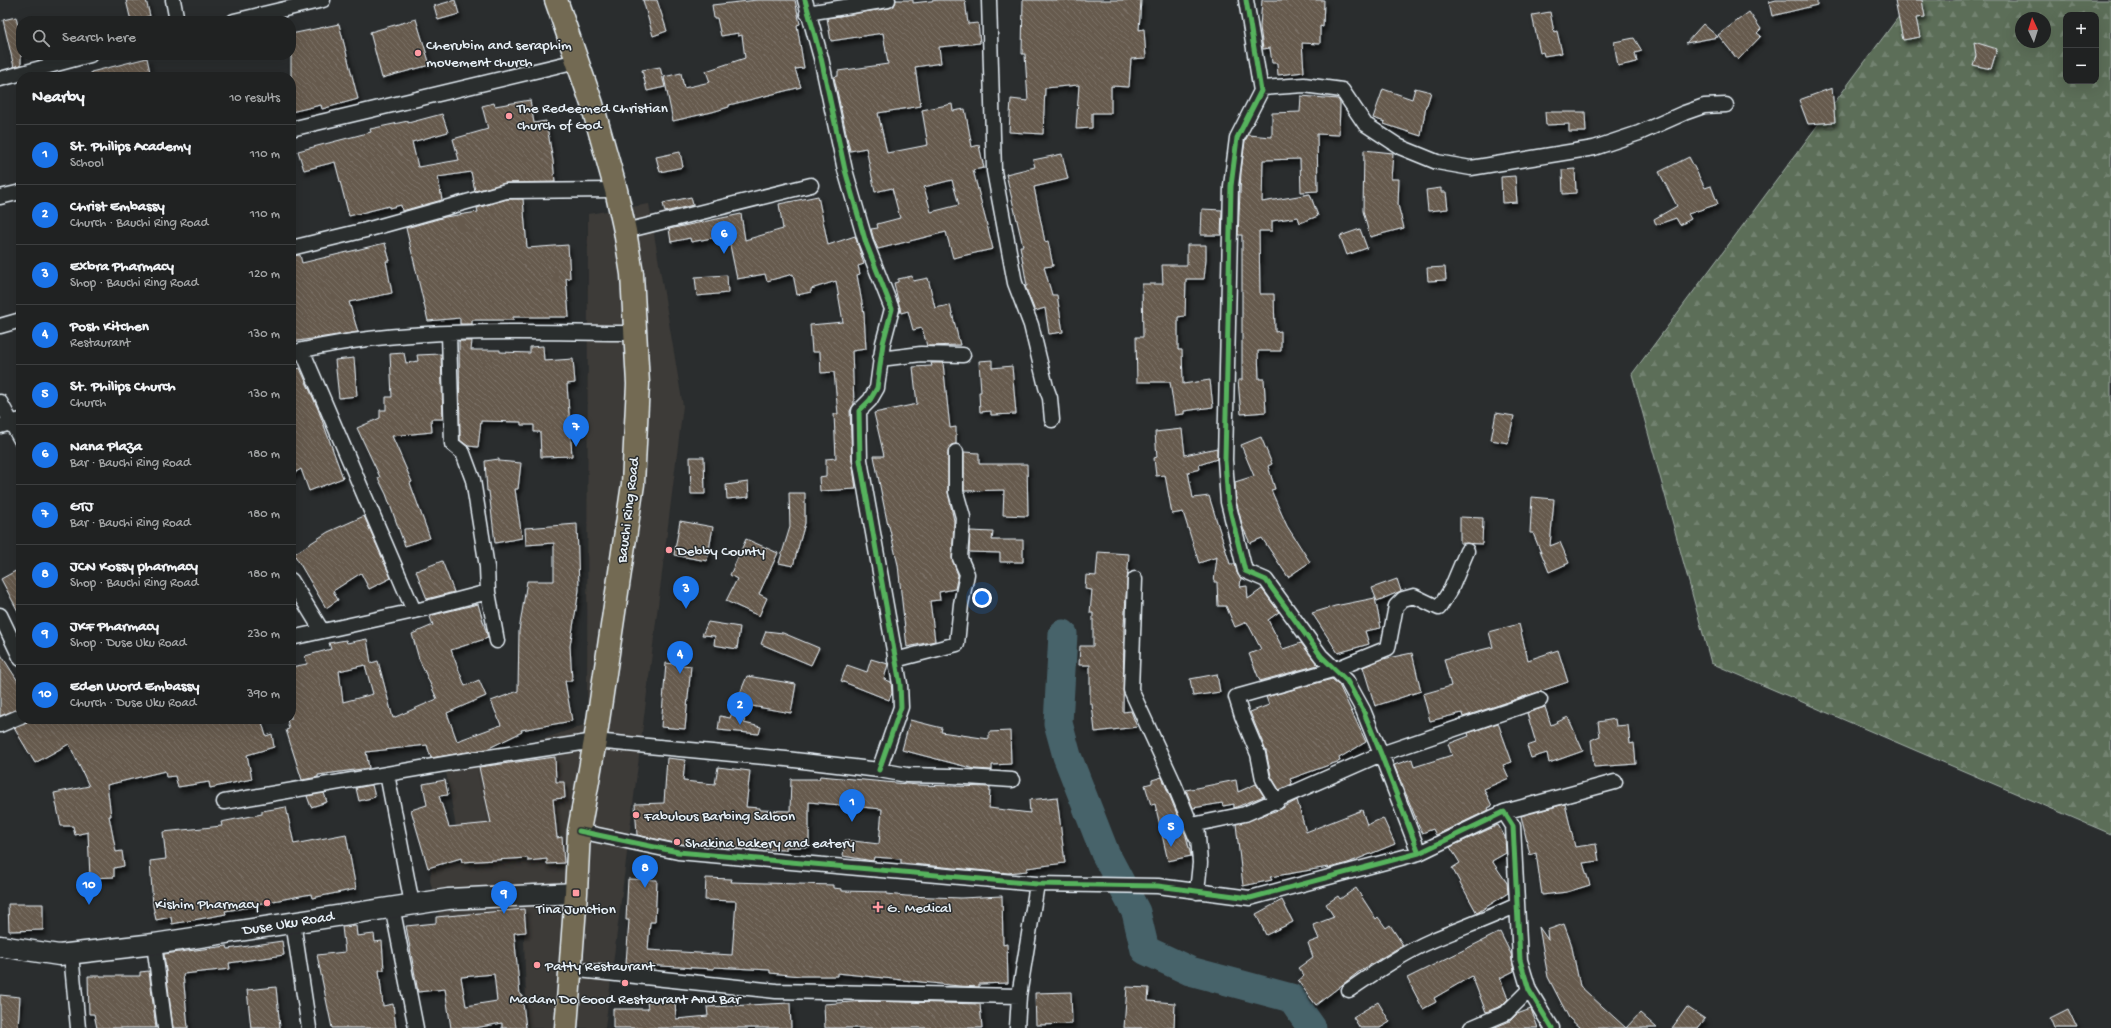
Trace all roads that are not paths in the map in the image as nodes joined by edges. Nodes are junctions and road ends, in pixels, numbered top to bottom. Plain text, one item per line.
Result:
1 (173, 0) edge
2 (323, 0) edge
3 (556, 0) edge
4 (888, 0) edge
5 (989, 0) edge
6 (1246, 0) edge
7 (806, 7) edge
8 (176, 16) edge
9 (255, 16) edge
10 (71, 60) edge
11 (577, 61) junction
12 (26, 72) edge
13 (16, 75) edge
14 (0, 79) edge
15 (1261, 91) junction
16 (1726, 105) dead end
17 (296, 128) edge
18 (811, 185) dead end
19 (616, 190) junction
20 (16, 193) edge
21 (0, 197) edge
22 (625, 231) junction
23 (296, 247) edge
24 (16, 321) edge
25 (0, 326) edge
26 (449, 333) junction
27 (636, 333) junction
28 (297, 352) edge
29 (963, 355) dead end
30 (880, 359) junction
31 (0, 402) edge
32 (1052, 420) dead end
33 (10, 423) edge
34 (16, 432) edge
35 (956, 452) dead end
36 (1467, 552) dead end
37 (1134, 579) dead end
38 (296, 588) edge
39 (488, 592) junction
40 (414, 611) junction
41 (0, 615) edge
42 (322, 631) junction
43 (296, 637) edge
44 (497, 641) dead end
45 (16, 649) edge
46 (895, 660) junction
47 (1336, 669) junction
48 (1540, 700) dead end
49 (16, 718) edge
50 (0, 725) edge
51 (595, 742) junction
52 (1381, 754) junction
53 (879, 770) junction
54 (387, 774) junction
55 (1012, 780) dead end
56 (1615, 782) dead end
57 (224, 802) dead end
58 (1277, 802) junction
59 (1504, 812) junction
60 (578, 831) junction
61 (1198, 841) junction
62 (1419, 853) junction
63 (1036, 884) junction
64 (1197, 892) junction
65 (576, 893) junction
66 (412, 904) junction
67 (1518, 905) junction
68 (392, 906) junction
69 (293, 922) junction
70 (154, 944) junction
71 (0, 946) edge
72 (71, 954) junction
73 (569, 969) junction
74 (1349, 990) dead end
75 (1529, 990) junction
76 (1019, 996) junction
77 (78, 1028) edge
78 (165, 1028) edge
79 (309, 1028) edge
80 (416, 1028) edge
81 (566, 1028) edge
82 (1017, 1028) edge
83 (1471, 1028) edge
84 (1552, 1028) edge

1 - 8 street
2 - 9 street
3 - 11 main road, Bauchi Ring Road
4 - 7 street
5 - 32 street
6 - 15 street
7 - 30 street
10 - 12 street
11 - 17 street
11 - 19 main road, Bauchi Ring Road
13 - 14 street
15 - 16 street
15 - 47 street
18 - 22 street
19 - 22 main road, Bauchi Ring Road
19 - 23 street
20 - 21 street
22 - 27 main road, Bauchi Ring Road
24 - 25 street
26 - 27 street
26 - 28 street
26 - 39 street
27 - 51 main road, Bauchi Ring Road
28 - 40 street
29 - 30 street
30 - 46 street
31 - 33 street
33 - 34 street
35 - 46 street
36 - 47 street
37 - 61 street
38 - 42 street
39 - 40 street
39 - 44 street
40 - 42 street
41 - 45 street
42 - 43 street
46 - 53 street
47 - 52 street
47 - 58 street
48 - 52 street
49 - 50 street
51 - 53 street
51 - 54 street
51 - 60 main road, Bauchi Ring Road
52 - 58 street
52 - 62 street
53 - 55 street
54 - 57 street
54 - 66 street
56 - 59 street
58 - 61 street
59 - 62 street
59 - 67 street
60 - 63 street
60 - 65 main road, Bauchi Ring Road
61 - 64 street
62 - 64 street
63 - 64 street
63 - 76 street
65 - 66 street, Duse Uku Road
65 - 73 main road, Bauchi Ring Road
66 - 68 street, Duse Uku Road
67 - 74 street
67 - 75 street
68 - 69 street, Duse Uku Road
68 - 80 street
69 - 70 street, Duse Uku Road
69 - 79 street
70 - 72 street, Duse Uku Road
70 - 78 street
71 - 72 street, Duse Uku Road
72 - 77 street
73 - 76 street
73 - 81 main road, Bauchi Ring Road
75 - 83 street
75 - 84 street
76 - 82 street

